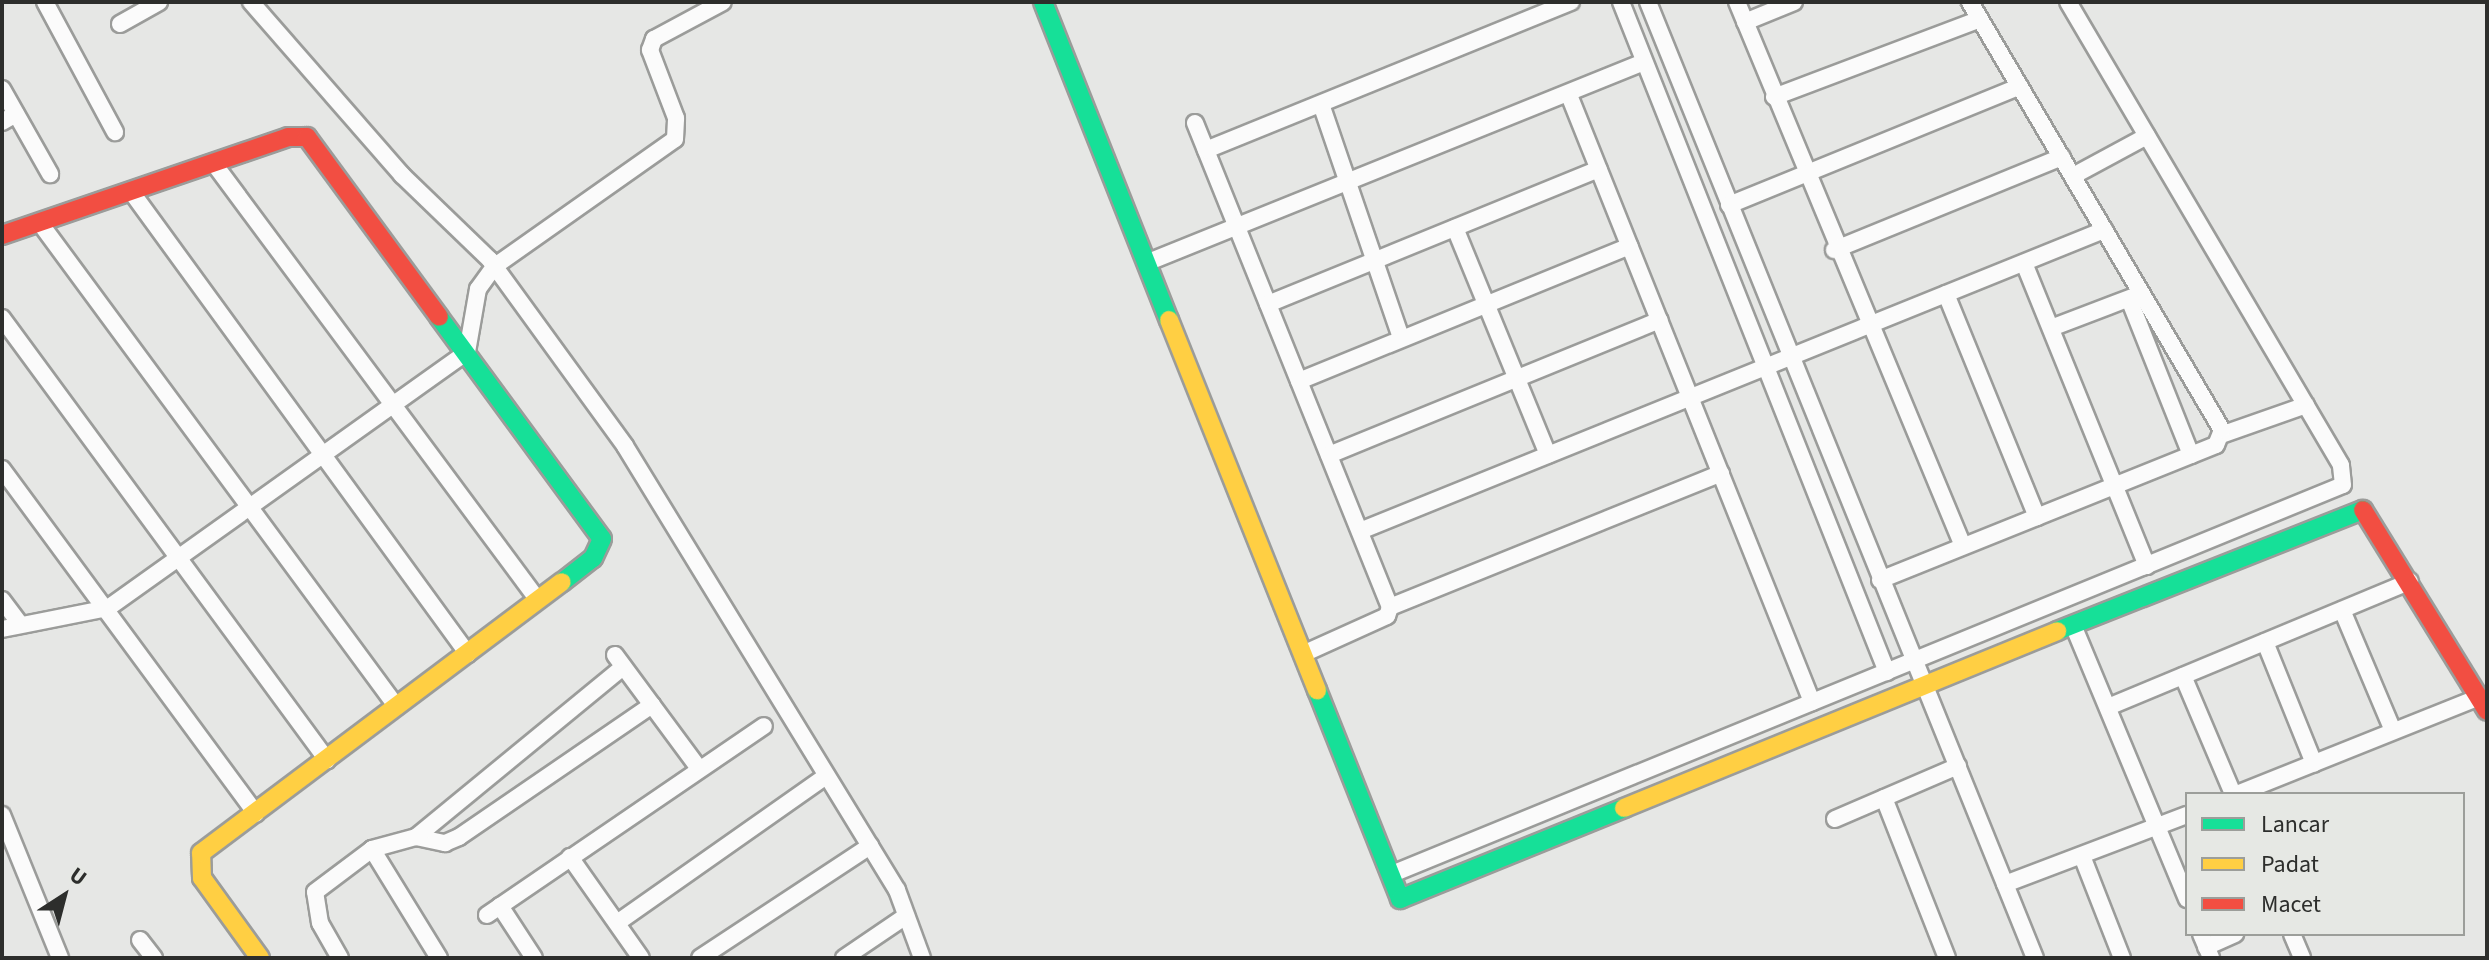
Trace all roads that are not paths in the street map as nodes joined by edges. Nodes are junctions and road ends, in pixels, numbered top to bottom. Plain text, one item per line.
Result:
1 (45, 2) edge
2 (159, 2) edge
3 (251, 2) edge
4 (723, 2) edge
5 (1043, 2) edge
6 (1571, 2) edge
7 (1621, 2) edge
8 (1648, 2) edge
9 (1737, 2) edge
10 (1794, 2) edge
11 (1970, 2) edge
12 (2068, 2) edge
13 (1980, 19) junction
14 (1745, 22) junction
15 (120, 24) dead end
16 (1644, 62) junction
17 (2020, 86) junction
18 (2, 89) edge
19 (1569, 95) junction
20 (1774, 97) junction
21 (1321, 104) junction
22 (9, 118) edge
23 (1195, 123) dead end
24 (115, 132) dead end
25 (2147, 136) junction
26 (1206, 150) junction
27 (2062, 157) junction
28 (215, 165) junction
29 (1599, 169) junction
30 (50, 174) dead end
31 (2073, 176) junction
32 (1806, 177) junction
33 (1348, 183) junction
34 (133, 194) junction
35 (1729, 205) junction
36 (40, 223) junction
37 (1237, 227) junction
38 (1455, 228) junction
39 (2104, 230) junction
40 (2, 235) edge
41 (1629, 246) junction
42 (1834, 250) junction
43 (1374, 261) junction
44 (1146, 263) junction
45 (2024, 263) junction
46 (495, 266) junction
47 (1946, 294) junction
48 (2136, 296) junction
49 (1268, 304) junction
50 (1488, 304) junction
51 (2, 318) edge
52 (1659, 320) junction
53 (1872, 324) junction
54 (2051, 328) junction
55 (1401, 338) junction
56 (467, 352) junction
57 (1790, 358) junction
58 (1764, 368) junction
59 (1519, 378) junction
60 (1299, 381) junction
61 (1690, 398) junction
62 (394, 401) junction
63 (2306, 405) junction
64 (2221, 435) junction
65 (321, 453) junction
66 (1329, 455) junction
67 (1548, 455) junction
68 (2191, 455) junction
69 (2, 469) edge
70 (1721, 473) junction
71 (2114, 486) junction
72 (248, 506) junction
73 (2037, 517) junction
74 (1360, 531) junction
75 (1963, 546) junction
76 (179, 558) junction
77 (2147, 566) junction
78 (1880, 580) junction
79 (2410, 581) junction
80 (2, 600) edge
81 (538, 600) junction
82 (1390, 607) junction
83 (108, 608) junction
84 (2342, 610) junction
85 (20, 624) junction
86 (2073, 625) junction
87 (2, 629) edge
88 (2265, 642) junction
89 (468, 654) junction
90 (1303, 654) junction
91 (1914, 661) junction
92 (1887, 672) junction
93 (2183, 676) junction
94 (1926, 685) junction
95 (1812, 702) junction
96 (2483, 704) edge
97 (652, 705) junction
98 (397, 707) junction
99 (2108, 707) junction
100 (764, 726) dead end
101 (2393, 731) junction
102 (327, 760) junction
103 (2314, 763) junction
104 (1958, 766) junction
105 (698, 767) junction
106 (826, 776) junction
107 (2234, 792) edge
108 (2240, 792) edge
109 (1884, 798) junction
110 (256, 814) junction
111 (2, 815) edge
112 (2185, 816) edge
113 (1835, 819) dead end
114 (2159, 827) junction
115 (416, 837) junction
116 (870, 846) junction
117 (372, 849) junction
118 (2082, 856) junction
119 (570, 857) junction
120 (1392, 874) junction
121 (2005, 884) junction
122 (2185, 894) edge
123 (906, 916) junction
124 (617, 923) junction
125 (2230, 936) edge
126 (2293, 936) edge
127 (140, 940) dead end
128 (2206, 946) edge
129 (60, 958) edge
130 (154, 958) edge
131 (260, 958) edge
132 (340, 958) edge
133 (439, 958) edge
134 (534, 958) edge
135 (641, 958) edge
136 (700, 958) edge
137 (844, 958) edge
138 (922, 958) edge
139 (1947, 958) edge
140 (2035, 958) edge
141 (2122, 958) edge
142 (2302, 958) edge

1 - 24 street
2 - 15 street
3 - 46 street
4 - 46 street
5 - 44 street
6 - 21 street
7 - 16 street
8 - 35 street
9 - 14 street
10 - 14 street
11 - 13 street
12 - 25 street
13 - 17 street
13 - 20 street
14 - 20 street
16 - 19 street
16 - 58 street
17 - 27 street
17 - 32 street
18 - 22 street
19 - 29 street
19 - 33 street
20 - 32 street
21 - 26 street
21 - 33 street
22 - 30 street
23 - 26 street
25 - 31 street
25 - 63 street
26 - 37 street
27 - 31 street
27 - 42 street
28 - 34 street
28 - 56 street
28 - 62 street
29 - 38 street
29 - 41 street
31 - 39 street
32 - 35 street
32 - 42 street
33 - 37 street
33 - 43 street
34 - 36 street
34 - 65 street
35 - 57 street
36 - 40 street
36 - 72 street
37 - 44 street
37 - 49 street
38 - 43 street
38 - 50 street
39 - 45 street
39 - 48 street
41 - 50 street
41 - 52 street
42 - 53 street
43 - 49 street
43 - 55 street
44 - 90 street
45 - 47 street
45 - 54 street
46 - 56 street
46 - 106 street
47 - 53 street
47 - 73 street
48 - 54 street
48 - 64 street
48 - 68 street
49 - 60 street
50 - 55 street
50 - 59 street
51 - 76 street
52 - 59 street
52 - 61 street
53 - 57 street
53 - 75 street
54 - 71 street
55 - 60 street
56 - 62 street
56 - 81 street
57 - 58 street
57 - 78 street
58 - 61 street
58 - 92 street
59 - 66 street
59 - 67 street
60 - 66 street
61 - 67 street
61 - 70 street
62 - 65 street
62 - 81 street
63 - 64 street
63 - 77 street
64 - 68 street
65 - 72 street
65 - 89 street
66 - 74 street
67 - 74 street
68 - 71 street
69 - 83 street
70 - 82 street
70 - 95 street
71 - 73 street
71 - 77 street
72 - 76 street
72 - 98 street
73 - 75 street
74 - 82 street
75 - 78 street
76 - 83 street
76 - 102 street
77 - 91 street
78 - 91 street
79 - 84 street
79 - 86 street
79 - 96 street
80 - 85 street
81 - 89 street
82 - 90 street
83 - 85 street
83 - 110 street
84 - 88 street
84 - 101 street
85 - 87 street
86 - 94 street
86 - 99 street
88 - 93 street
88 - 103 street
89 - 98 street
90 - 120 street
91 - 92 street
91 - 94 street
92 - 95 street
93 - 99 street
93 - 107 street
94 - 104 street
94 - 120 street
95 - 120 street
96 - 101 street
97 - 105 street
97 - 115 street
97 - 115 street
98 - 102 street
99 - 114 street
100 - 105 street
101 - 103 street
102 - 110 street
103 - 108 street
104 - 109 street
104 - 121 street
105 - 119 street
106 - 116 street
106 - 124 street
109 - 113 street
109 - 139 street
110 - 131 street
111 - 129 street
112 - 114 street
114 - 118 street
114 - 122 street
115 - 117 street
116 - 123 street
116 - 136 street
117 - 132 street
117 - 133 street
118 - 121 street
118 - 141 street
119 - 124 street
119 - 134 street
121 - 140 street
123 - 137 street
123 - 138 street
124 - 135 street
125 - 128 street
126 - 142 street
127 - 130 street

